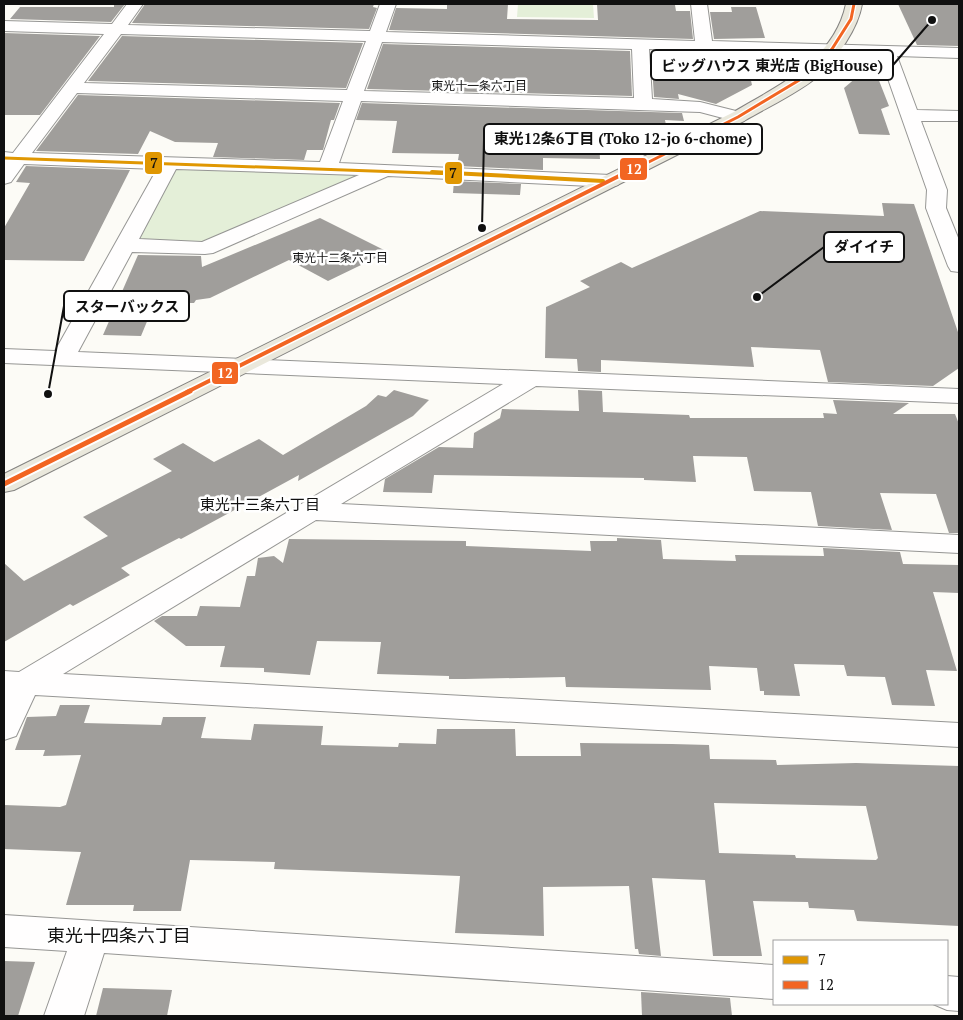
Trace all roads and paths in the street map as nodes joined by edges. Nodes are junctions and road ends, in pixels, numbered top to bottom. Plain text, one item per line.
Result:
1 (135, 4) edge
2 (388, 4) edge
3 (699, 4) edge
4 (854, 4) edge
5 (4, 26) edge
6 (117, 30) junction
7 (376, 36) junction
8 (640, 44) junction
9 (704, 46) junction
10 (832, 49) junction
11 (887, 51) junction
12 (959, 53) edge
13 (73, 88) junction
14 (354, 96) junction
15 (643, 104) junction
16 (909, 115) junction
17 (959, 116) edge
18 (738, 117) junction
19 (11, 158) edge
20 (170, 163) junction
21 (327, 168) junction
22 (387, 170) junction
23 (4, 178) edge
24 (611, 181) junction
25 (937, 190) junction
26 (959, 191) edge
27 (124, 245) junction
28 (959, 266) edge
29 (4, 356) edge
30 (63, 358) junction
31 (238, 366) junction
32 (531, 378) junction
33 (959, 396) edge
34 (4, 484) edge
35 (308, 511) junction
36 (959, 544) edge
37 (14, 682) edge
38 (4, 728) edge
39 (959, 735) edge
40 (4, 931) edge
41 (91, 936) junction
42 (773, 982) edge
43 (64, 1016) edge

1 - 6 street
2 - 7 street
3 - 9 street
4 - 10 main road
5 - 6 street
6 - 7 street
6 - 13 street
7 - 8 street
7 - 14 street
8 - 9 street
8 - 15 street
9 - 10 street
10 - 11 street
10 - 18 main road
11 - 12 street
11 - 16 street
13 - 14 street
13 - 19 street
14 - 15 street
14 - 21 street
15 - 18 street
16 - 17 street
16 - 25 street
18 - 24 main road
19 - 20 street
19 - 23 street
20 - 21 street
20 - 27 street
21 - 22 street
22 - 24 street
22 - 27 street
24 - 31 main road
25 - 26 street
25 - 28 street
27 - 30 street
29 - 30 street
30 - 31 street
31 - 32 street
31 - 34 main road
32 - 33 street
32 - 35 street
35 - 36 street
35 - 37 street
37 - 38 street
37 - 39 street
40 - 41 street
41 - 42 street
41 - 43 street

